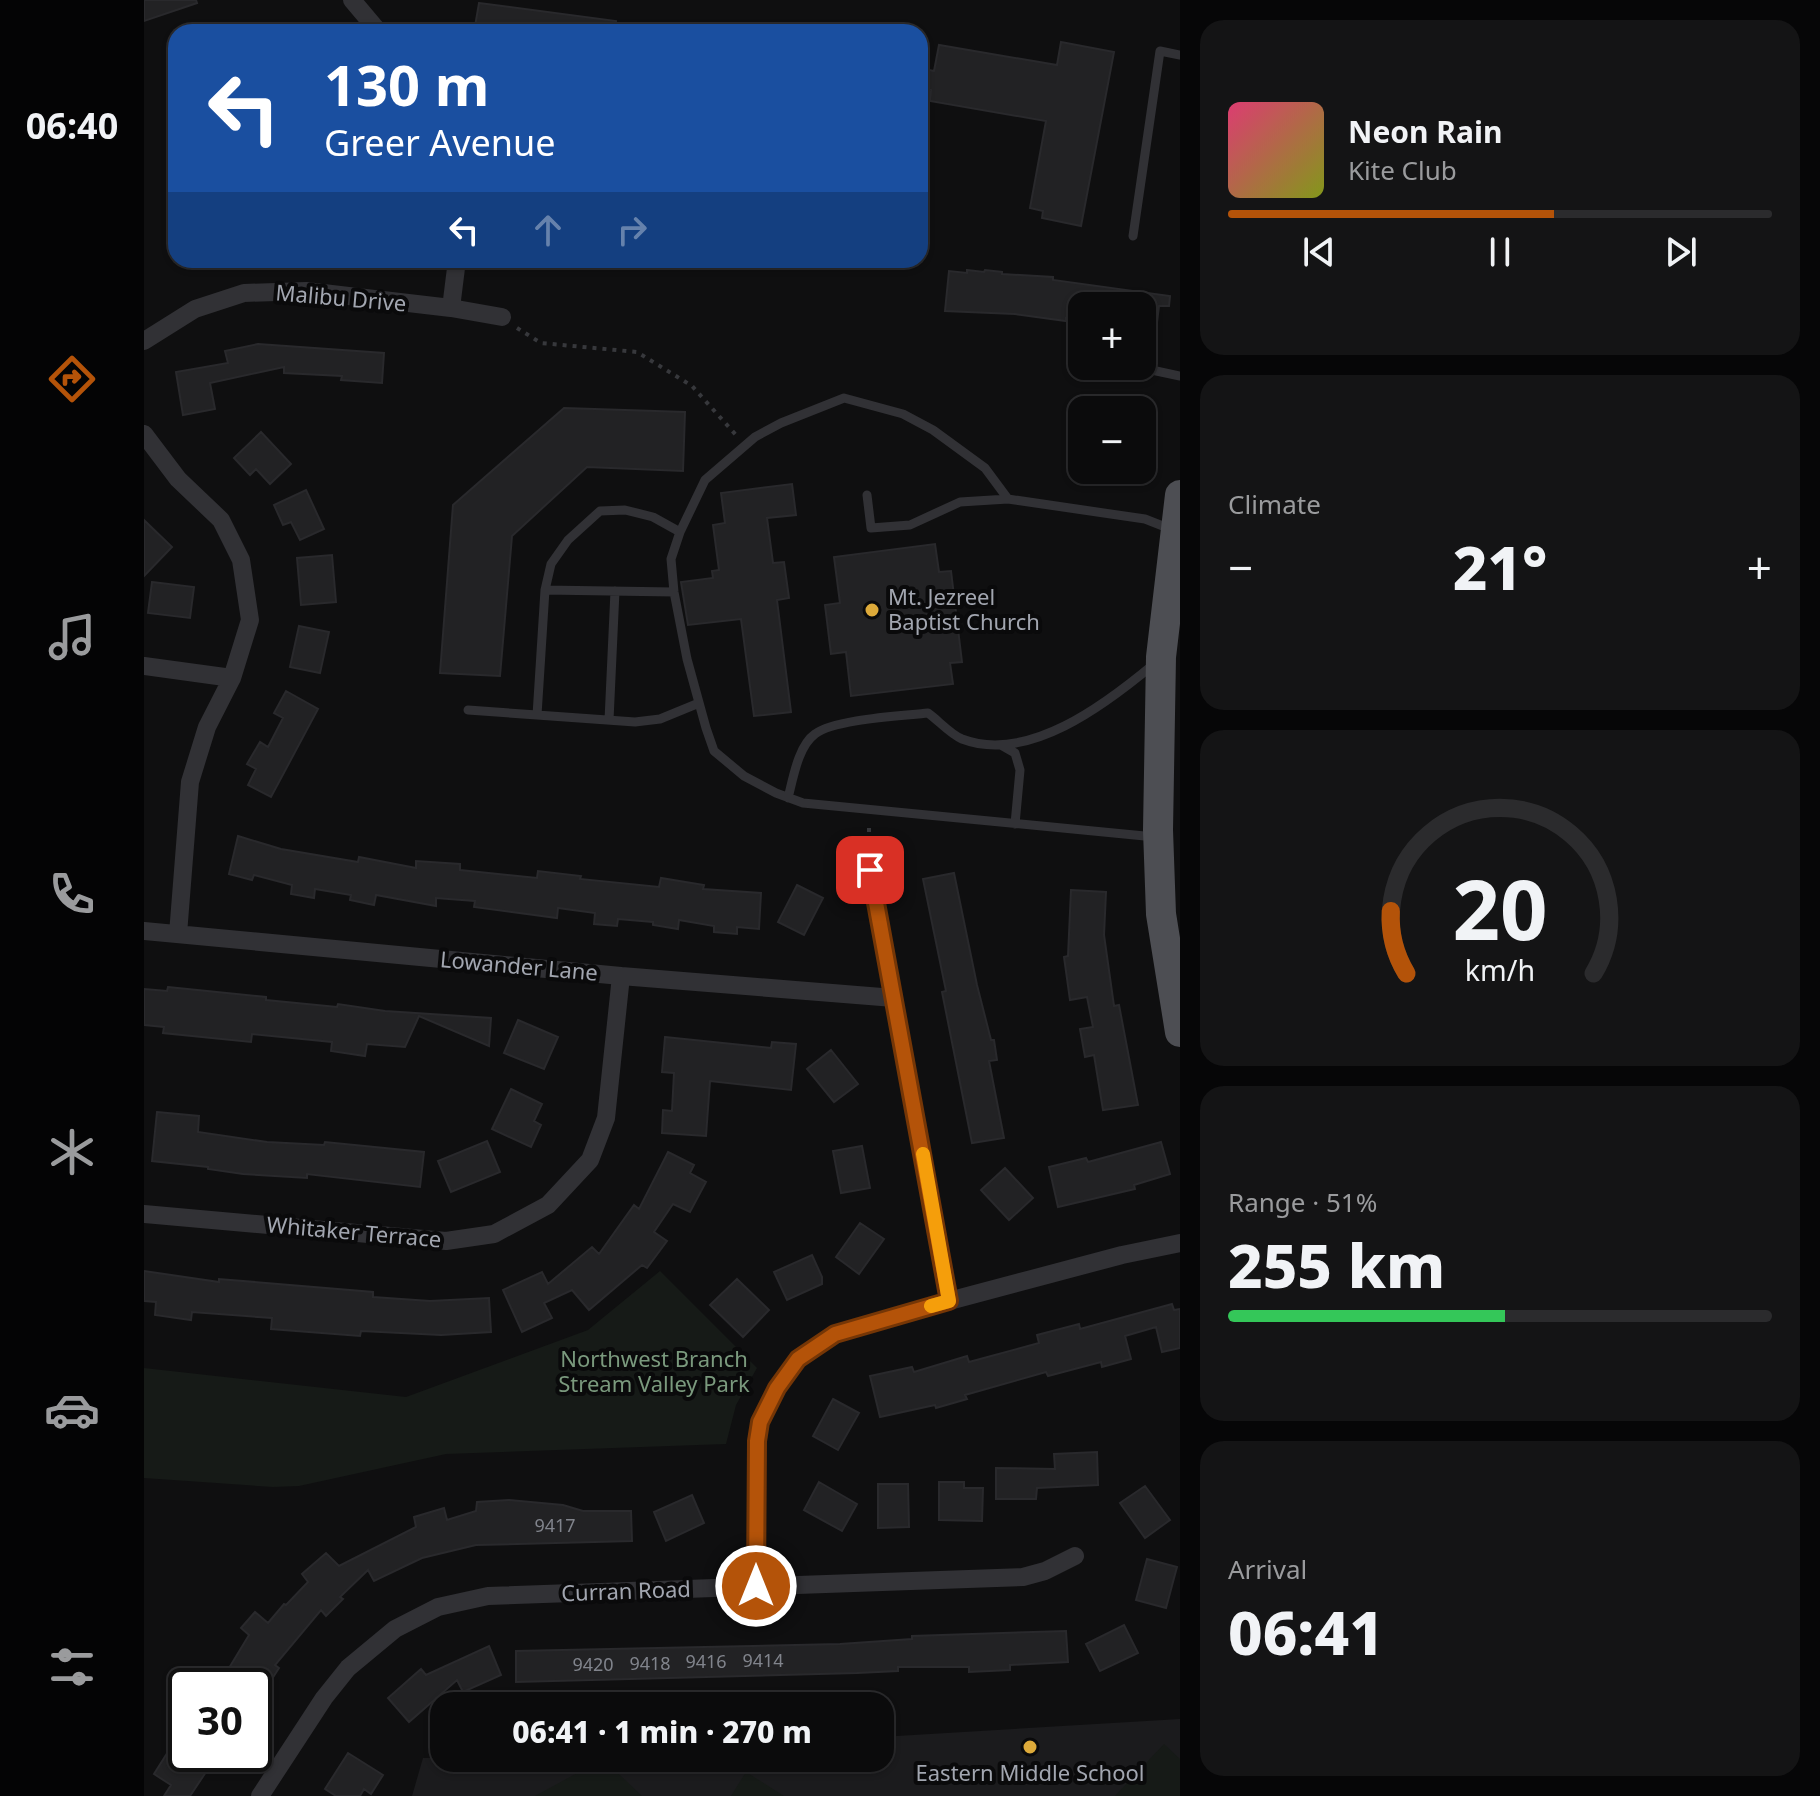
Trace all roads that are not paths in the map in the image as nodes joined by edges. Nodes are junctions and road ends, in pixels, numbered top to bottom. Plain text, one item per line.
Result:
1 (352, 0) edge
2 (372, 24) edge
3 (1180, 55) edge
4 (1133, 236) dead end
5 (456, 268) edge
6 (451, 308) junction
7 (502, 317) road end
8 (144, 341) edge
9 (1156, 371) edge
10 (1180, 376) edge
11 (144, 434) edge
12 (867, 495) dead end
13 (1008, 499) junction
14 (1177, 519) edge
15 (680, 532) junction
16 (545, 590) junction
17 (615, 591) junction
18 (674, 592) junction
19 (1161, 657) junction
20 (144, 666) edge
21 (232, 678) junction
22 (699, 703) junction
23 (468, 710) dead end
24 (537, 715) junction
25 (609, 720) junction
26 (1001, 745) junction
27 (788, 798) junction
28 (1015, 824) junction
29 (1158, 837) junction
30 (870, 870) dead end
31 (144, 931) edge
32 (178, 934) junction
33 (621, 976) junction
34 (894, 998) junction
35 (1180, 1032) edge
36 (144, 1214) edge
37 (1180, 1243) edge
38 (949, 1301) junction
39 (1075, 1556) dead end
40 (756, 1586) junction
41 (260, 1796) edge

1 - 2 street
3 - 4 lane
5 - 6 street
6 - 7 street, Malibu Drive
6 - 8 street, Malibu Drive
9 - 10 lane
11 - 21 street
12 - 13 lane
13 - 14 lane
13 - 15 lane
14 - 19 main road
15 - 16 lane
15 - 18 lane
16 - 17 lane
16 - 24 lane
17 - 18 lane
17 - 25 lane
18 - 22 lane
19 - 26 lane
19 - 29 main road
20 - 21 street
21 - 32 street
22 - 25 lane
22 - 27 lane
23 - 24 lane
24 - 25 lane
26 - 27 lane
26 - 28 lane
27 - 28 lane
28 - 29 lane
29 - 35 main road
30 - 34 street
31 - 32 street, Lowander Lane
32 - 33 street, Lowander Lane
33 - 34 street, Lowander Lane
33 - 36 street, Whitaker Terrace
34 - 38 street
37 - 38 street
38 - 40 street
39 - 40 street, Curran Road
40 - 41 street, Curran Road

